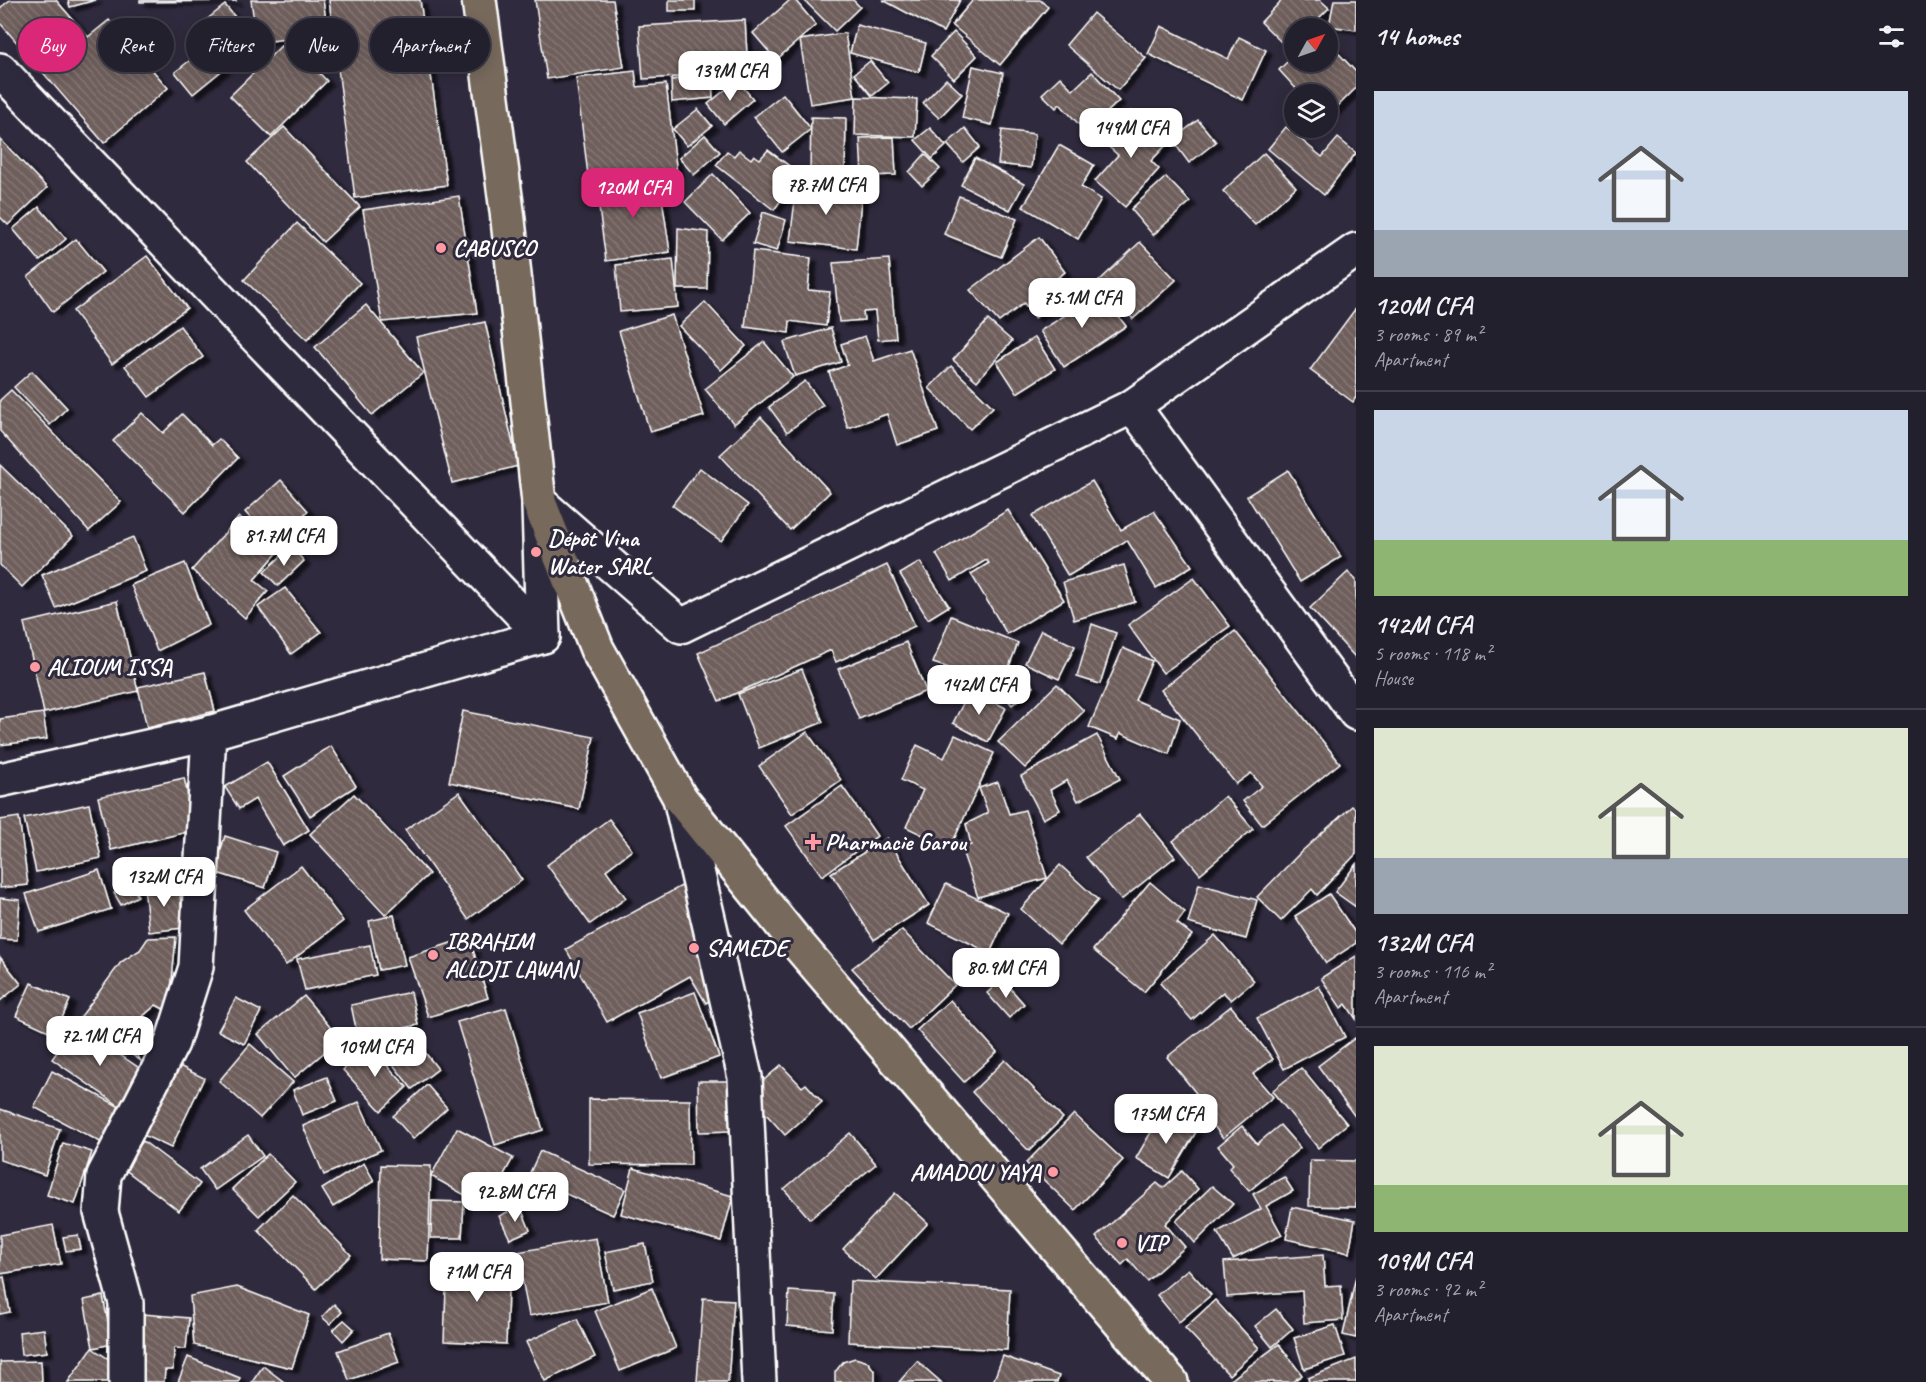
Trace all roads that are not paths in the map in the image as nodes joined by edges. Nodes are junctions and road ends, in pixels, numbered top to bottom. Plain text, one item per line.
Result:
1 (479, 0) edge
2 (0, 70) edge
3 (1356, 250) edge
4 (1133, 405) junction
5 (539, 502) junction
6 (543, 636) junction
7 (1356, 713) edge
8 (209, 733) junction
9 (0, 780) edge
10 (680, 798) junction
11 (126, 1382) edge
12 (759, 1382) edge
13 (1171, 1382) edge

1 - 5 main road
2 - 6 street
3 - 4 street
4 - 5 street
4 - 7 street
5 - 6 street
5 - 10 main road
6 - 8 street
8 - 9 street
8 - 11 street
10 - 12 street
10 - 13 main road

